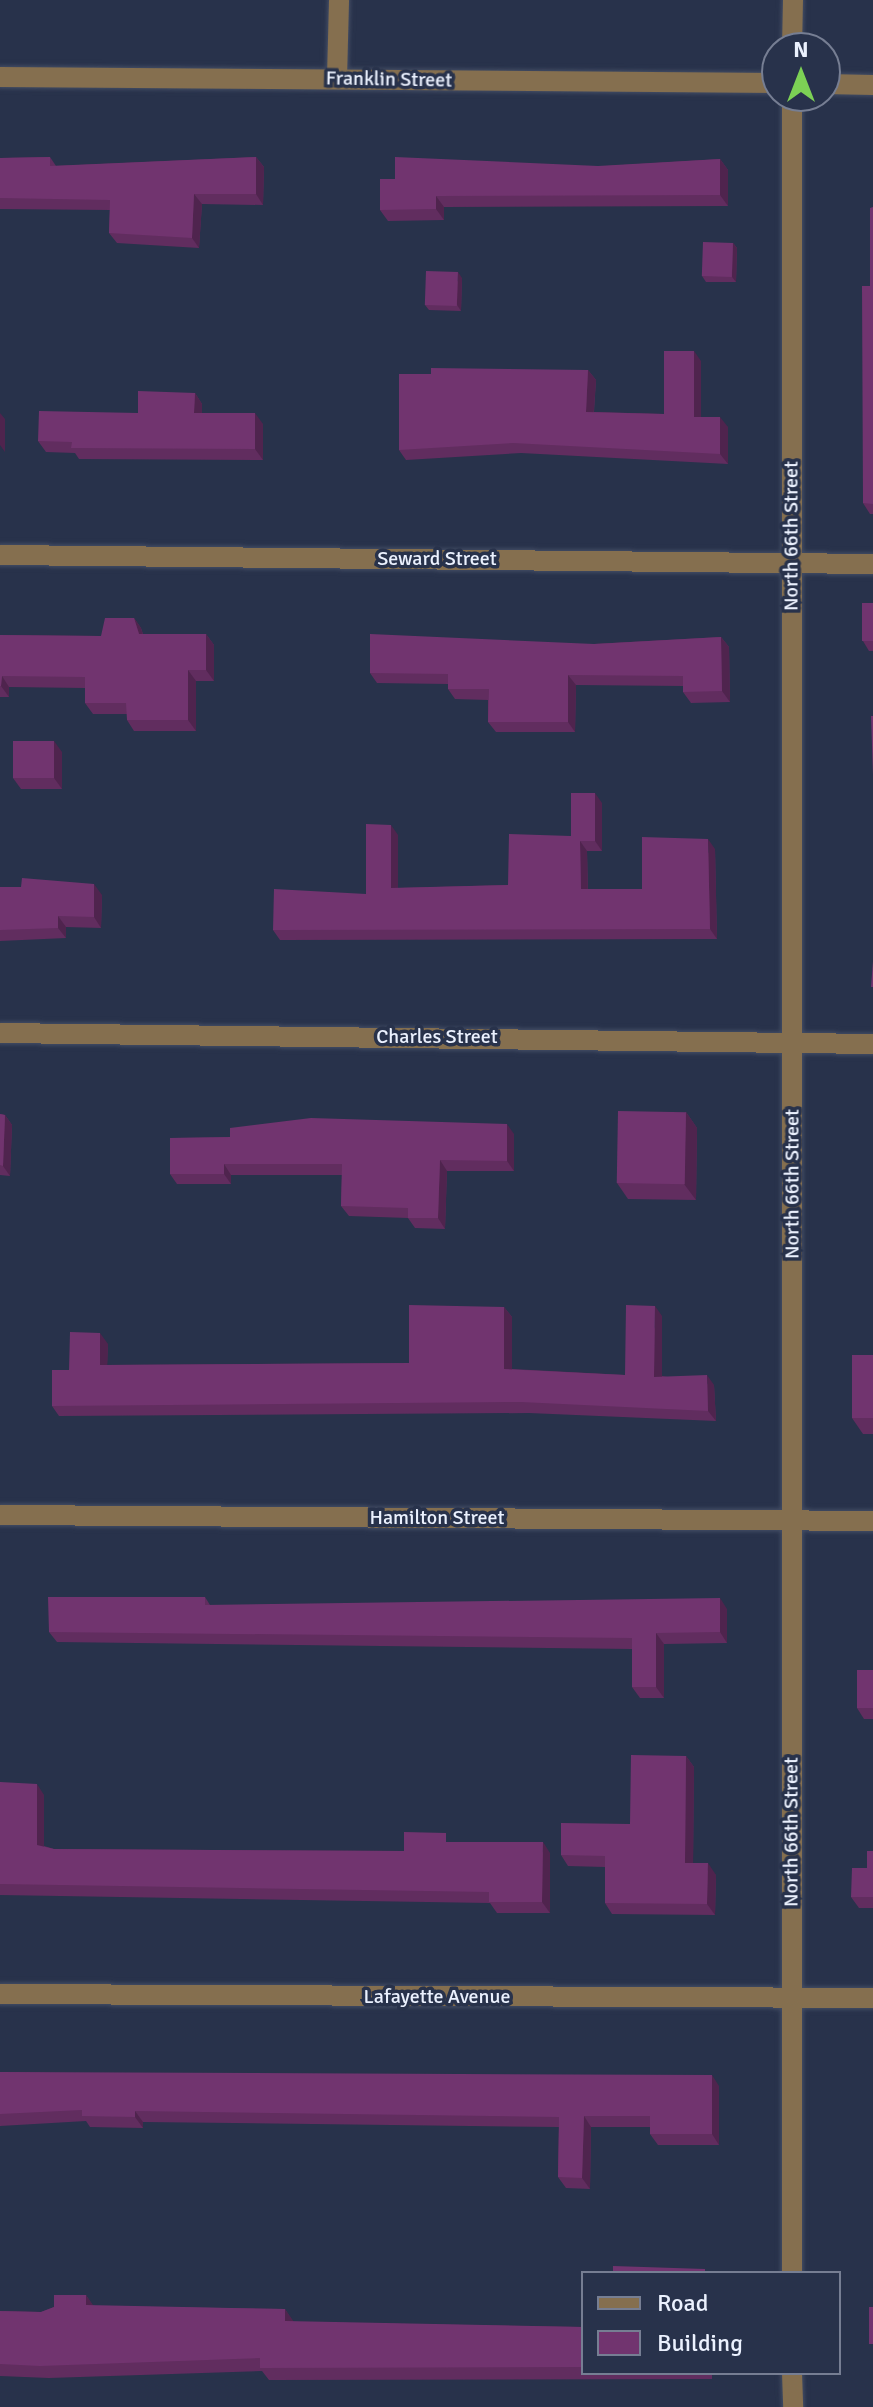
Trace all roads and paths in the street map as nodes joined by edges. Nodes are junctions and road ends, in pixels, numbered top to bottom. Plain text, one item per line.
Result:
1 (339, 0) edge
2 (793, 0) edge
3 (792, 32) edge
4 (0, 77) edge
5 (337, 78) junction
6 (761, 83) edge
7 (841, 84) edge
8 (873, 85) edge
9 (792, 112) edge
10 (0, 555) edge
11 (792, 561) junction
12 (873, 564) edge
13 (0, 1033) edge
14 (792, 1042) junction
15 (873, 1044) edge
16 (0, 1515) edge
17 (792, 1520) junction
18 (873, 1521) edge
19 (0, 1994) edge
20 (791, 1998) junction
21 (873, 1998) edge
22 (792, 2271) edge
23 (792, 2375) edge
24 (793, 2407) edge

1 - 5 street
2 - 3 street
4 - 5 street, Franklin Street
5 - 6 street, Franklin Street
7 - 8 street
9 - 11 street, North 66th Street
10 - 11 street, Seward Street
11 - 12 street, Seward Street
11 - 14 street, North 66th Street
13 - 14 street, Charles Street
14 - 15 street, Charles Street
14 - 17 street, North 66th Street
16 - 17 street, Hamilton Street
17 - 18 street, Hamilton Street
17 - 20 street, North 66th Street
19 - 20 street, Lafayette Avenue
20 - 21 street, Lafayette Avenue
20 - 22 street, North 66th Street
23 - 24 street

